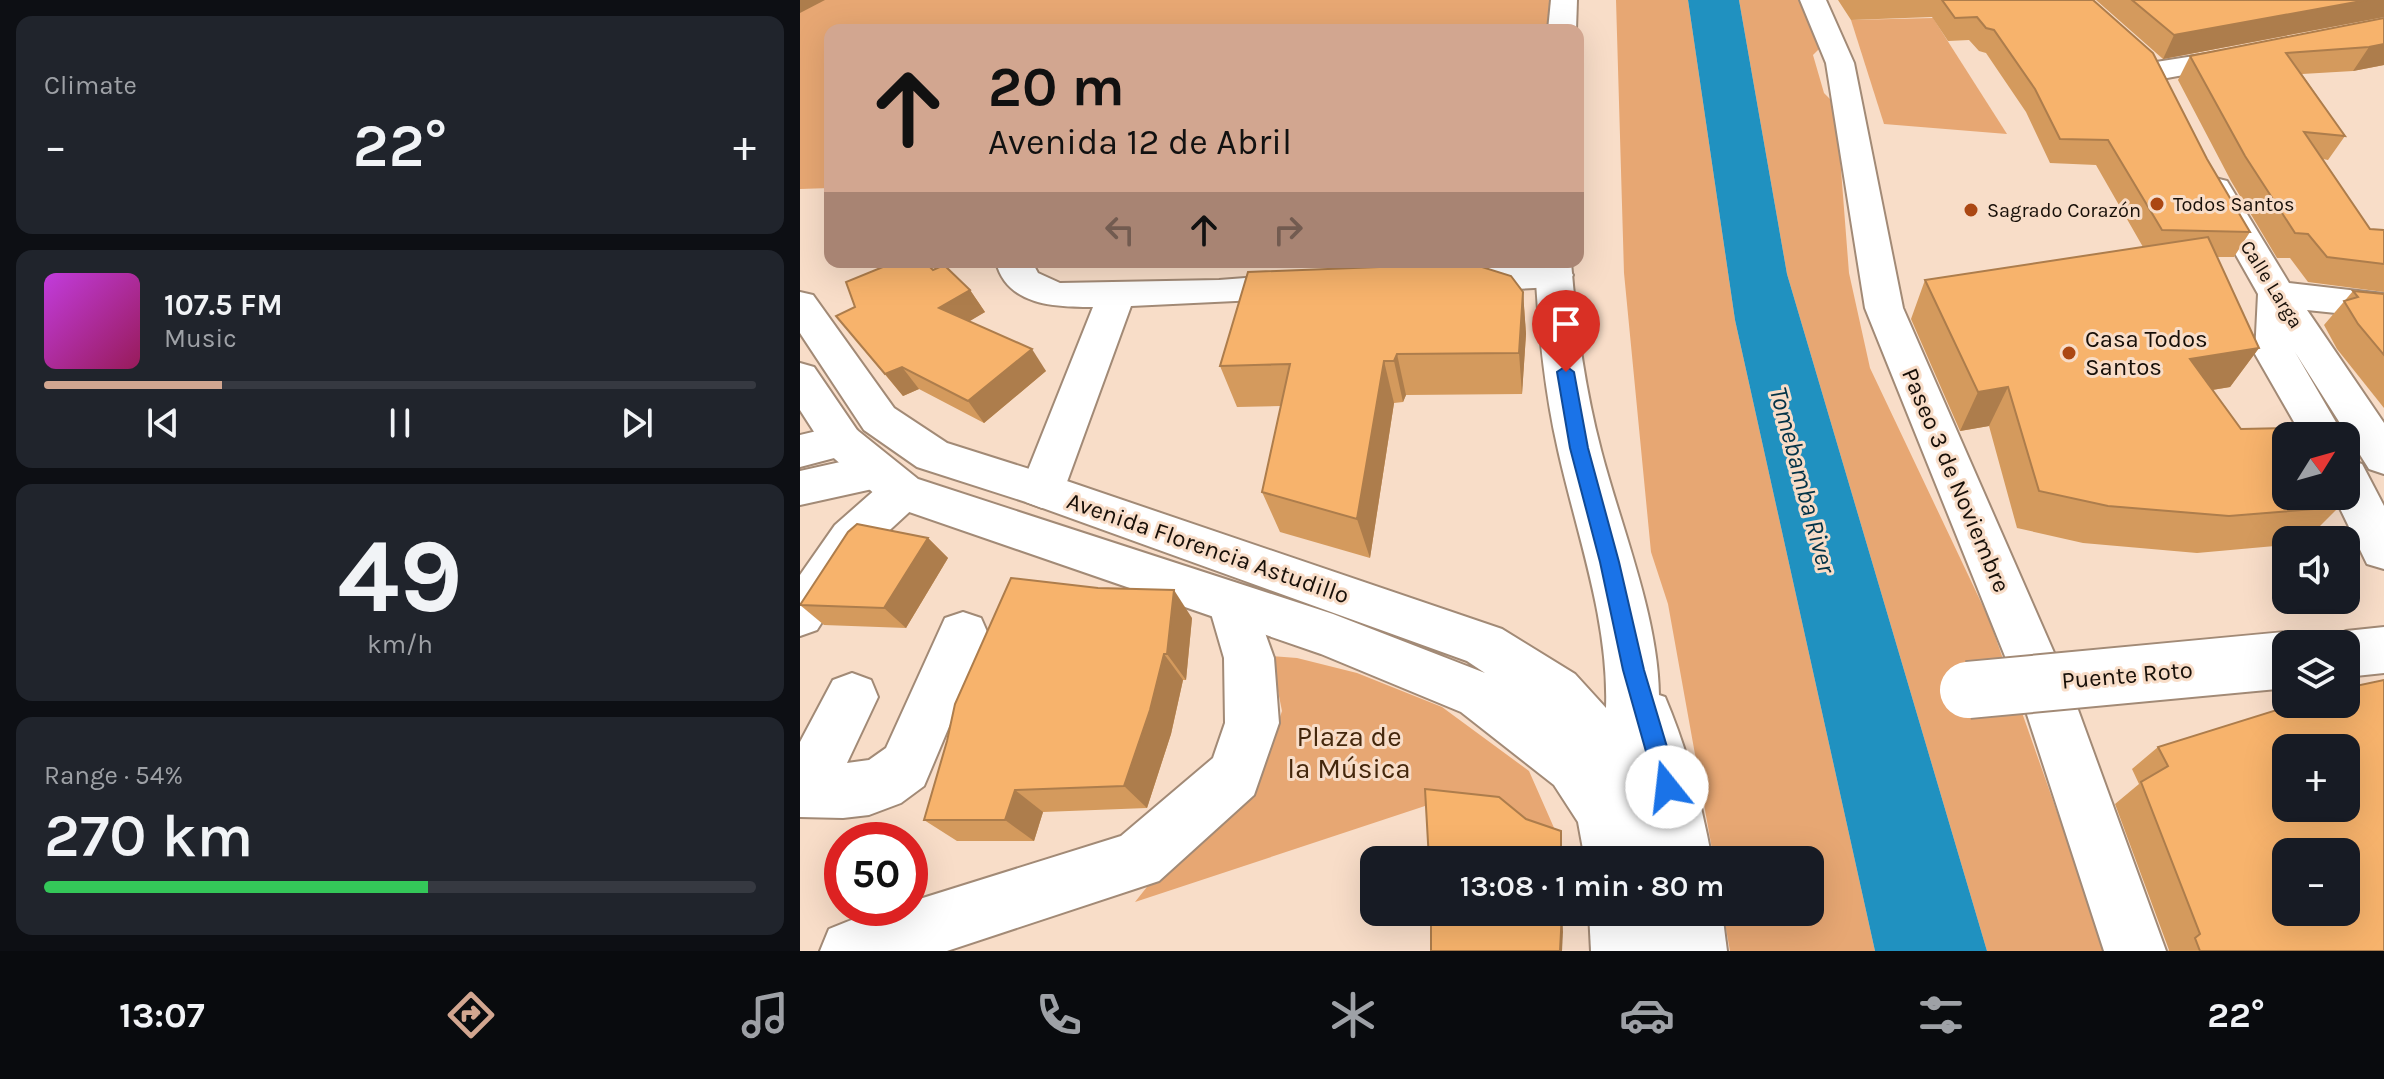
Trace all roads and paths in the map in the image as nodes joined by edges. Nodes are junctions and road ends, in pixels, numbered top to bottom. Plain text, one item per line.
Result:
1 (1564, 0) edge
2 (1813, 0) edge
3 (1562, 24) edge
4 (2273, 50) edge
5 (2170, 99) edge
6 (2205, 168) edge
7 (1016, 268) edge
8 (1554, 269) edge
9 (1415, 281) edge
10 (1102, 284) edge
11 (1339, 284) edge
12 (2277, 294) junction
13 (800, 304) edge
14 (2384, 306) edge
15 (800, 377) edge
16 (2315, 422) edge
17 (2384, 457) edge
18 (855, 464) edge
19 (800, 488) edge
20 (1042, 490) junction
21 (2360, 503) edge
22 (2384, 550) edge
23 (1232, 603) junction
24 (800, 615) edge
25 (963, 634) dead end
26 (2272, 661) edge
27 (1633, 670) junction
28 (1968, 690) dead end
29 (852, 697) dead end
30 (1632, 778) junction
31 (802, 789) edge
32 (1611, 846) edge
33 (1645, 846) edge
34 (1681, 846) edge
35 (1620, 926) edge
36 (1659, 926) edge
37 (1693, 926) edge
38 (851, 951) edge
39 (1622, 951) edge
40 (1661, 951) edge
41 (1696, 951) edge
42 (2135, 951) edge

1 - 3 street
2 - 42 street, Paseo 3 de Noviembre
4 - 5 street
6 - 12 street, Calle Larga
7 - 10 street
8 - 9 street
8 - 27 street
10 - 11 street
10 - 20 street
12 - 14 street
12 - 16 street
12 - 17 street, Calle Larga
13 - 20 street, Avenida Florencia Astudillo
15 - 18 street
18 - 19 street
18 - 23 street, Avenida Florencia Astudillo
18 - 24 street
20 - 30 street, Avenida Florencia Astudillo
21 - 22 street
23 - 32 street, Avenida Florencia Astudillo
23 - 38 street
25 - 31 street
26 - 28 street, Puente Roto, bridge
27 - 30 street
27 - 34 street
29 - 31 street
30 - 33 street
35 - 39 street
36 - 40 street
37 - 41 street

